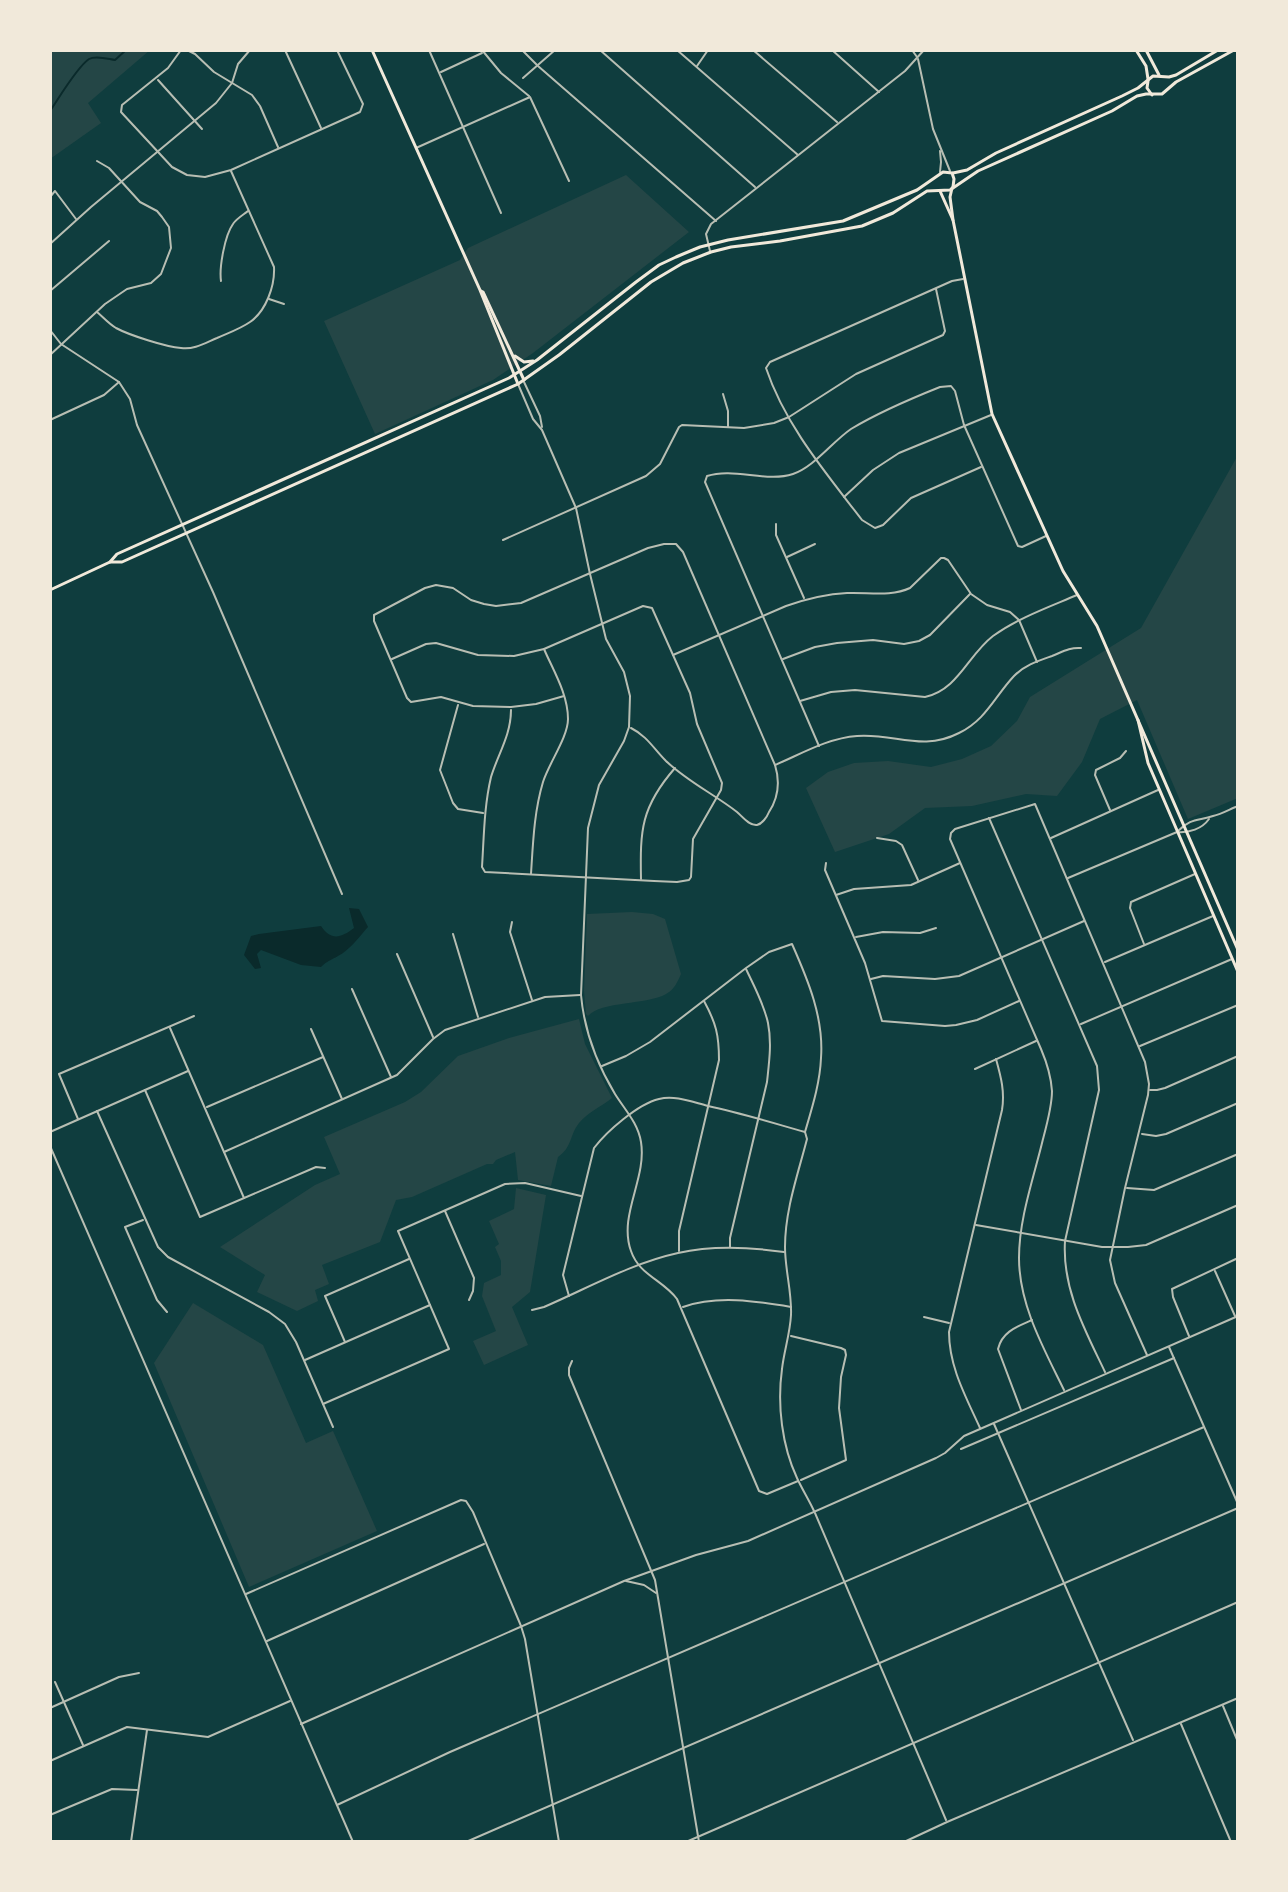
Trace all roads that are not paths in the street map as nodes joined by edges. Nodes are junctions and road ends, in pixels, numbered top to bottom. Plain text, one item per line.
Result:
1 (181, 50) edge
2 (187, 50) edge
3 (250, 50) edge
4 (285, 50) edge
5 (337, 50) edge
6 (372, 50) edge
7 (429, 50) edge
8 (522, 50) edge
9 (555, 50) edge
10 (600, 50) edge
11 (677, 50) edge
12 (708, 50) edge
13 (753, 50) edge
14 (832, 50) edge
15 (912, 50) edge
16 (924, 50) edge
17 (1136, 50) edge
18 (1146, 50) edge
19 (1218, 50) edge
20 (1234, 50) edge
21 (483, 51) edge
22 (918, 58) junction
23 (538, 66) junction
24 (696, 67) junction
25 (439, 73) junction
26 (1160, 75) junction
27 (156, 78) junction
28 (523, 78) dead end
29 (1148, 80) junction
30 (232, 83) junction
31 (1165, 91) junction
32 (879, 92) junction
33 (1152, 95) junction
34 (530, 97) junction
35 (195, 122) junction
36 (839, 124) junction
37 (463, 127) junction
38 (202, 129) dead end
39 (321, 129) junction
40 (278, 148) junction
41 (416, 148) junction
42 (940, 149) junction
43 (158, 151) junction
44 (799, 156) junction
45 (97, 161) dead end
46 (231, 170) junction
47 (951, 173) junction
48 (938, 176) junction
49 (569, 181) dead end
50 (122, 182) junction
51 (953, 188) junction
52 (757, 189) junction
53 (939, 190) junction
54 (50, 197) edge
55 (249, 210) junction
56 (501, 213) dead end
57 (77, 219) junction
58 (953, 220) junction
59 (716, 221) junction
60 (837, 223) junction
61 (838, 232) junction
62 (109, 241) dead end
63 (50, 244) edge
64 (709, 244) junction
65 (711, 252) junction
66 (964, 279) junction
67 (221, 281) dead end
68 (936, 289) junction
69 (480, 290) junction
70 (50, 291) edge
71 (268, 299) junction
72 (284, 304) dead end
73 (599, 311) junction
74 (97, 312) junction
75 (605, 319) junction
76 (50, 330) edge
77 (61, 344) junction
78 (513, 354) junction
79 (50, 355) edge
80 (537, 360) junction
81 (520, 372) junction
82 (514, 375) junction
83 (524, 380) junction
84 (119, 382) junction
85 (518, 384) junction
86 (723, 394) dead end
87 (992, 414) junction
88 (789, 417) junction
89 (50, 420) edge
90 (964, 425) junction
91 (728, 427) junction
92 (542, 430) junction
93 (815, 459) junction
94 (983, 466) junction
95 (844, 497) junction
96 (239, 499) junction
97 (243, 508) junction
98 (576, 508) junction
99 (776, 524) dead end
100 (182, 525) junction
101 (186, 535) junction
102 (1046, 536) junction
103 (503, 540) dead end
104 (815, 544) dead end
105 (786, 558) junction
106 (110, 562) junction
107 (590, 574) junction
108 (50, 590) edge
109 (971, 594) junction
110 (1078, 595) junction
111 (805, 600) junction
112 (763, 616) junction
113 (1019, 620) junction
114 (602, 624) junction
115 (718, 635) junction
116 (1081, 648) dead end
117 (544, 649) junction
118 (673, 655) junction
119 (391, 659) junction
120 (781, 659) junction
121 (1037, 662) junction
122 (564, 696) junction
123 (800, 701) junction
124 (459, 703) junction
125 (511, 707) junction
126 (1137, 716) junction
127 (629, 727) junction
128 (819, 746) junction
129 (1126, 751) dead end
130 (775, 765) junction
131 (675, 768) junction
132 (1159, 790) junction
133 (717, 798) junction
134 (1238, 806) edge
135 (1111, 811) junction
136 (484, 813) junction
137 (989, 818) junction
138 (1210, 818) junction
139 (1184, 825) junction
140 (1177, 832) junction
141 (1187, 833) junction
142 (877, 838) dead end
143 (1050, 839) junction
144 (826, 863) dead end
145 (961, 863) junction
146 (1195, 874) junction
147 (531, 876) junction
148 (586, 878) junction
149 (1067, 879) junction
150 (641, 881) junction
151 (919, 881) junction
152 (342, 894) dead end
153 (836, 895) junction
154 (1221, 912) junction
155 (1213, 916) junction
156 (1085, 921) junction
157 (512, 922) dead end
158 (936, 928) dead end
159 (453, 934) dead end
160 (854, 938) junction
161 (1043, 939) junction
162 (1145, 945) junction
163 (1238, 950) edge
164 (397, 954) dead end
165 (1002, 958) junction
166 (1232, 959) junction
167 (1104, 963) junction
168 (746, 968) junction
169 (1238, 972) edge
170 (871, 980) junction
171 (352, 989) dead end
172 (581, 995) junction
173 (704, 1000) junction
174 (1020, 1000) junction
175 (532, 1001) junction
176 (1238, 1005) edge
177 (1122, 1006) junction
178 (194, 1016) dead end
179 (479, 1018) junction
180 (1080, 1025) junction
181 (170, 1027) junction
182 (311, 1029) dead end
183 (433, 1039) junction
184 (1037, 1041) junction
185 (1139, 1047) junction
186 (1238, 1056) edge
187 (323, 1057) junction
188 (996, 1059) junction
189 (602, 1066) junction
190 (975, 1069) dead end
191 (189, 1071) junction
192 (391, 1078) junction
193 (145, 1090) junction
194 (1149, 1090) junction
195 (343, 1100) junction
196 (1238, 1103) edge
197 (708, 1106) junction
198 (205, 1108) junction
199 (97, 1111) junction
200 (630, 1115) junction
201 (757, 1118) junction
202 (78, 1119) junction
203 (50, 1132) edge
204 (805, 1132) junction
205 (1139, 1134) junction
206 (50, 1146) edge
207 (224, 1152) junction
208 (1238, 1154) edge
209 (55, 1157) junction
210 (50, 1159) edge
211 (325, 1168) dead end
212 (1125, 1188) junction
213 (581, 1196) junction
214 (244, 1198) junction
215 (1238, 1205) edge
216 (445, 1210) junction
217 (144, 1219) junction
218 (975, 1225) junction
219 (1021, 1234) junction
220 (1065, 1241) junction
221 (730, 1247) junction
222 (1113, 1248) junction
223 (786, 1252) junction
224 (679, 1253) junction
225 (410, 1258) junction
226 (1238, 1258) edge
227 (638, 1266) junction
228 (1215, 1269) junction
229 (569, 1296) junction
230 (469, 1300) dead end
231 (430, 1305) junction
232 (682, 1307) junction
233 (791, 1307) junction
234 (532, 1310) dead end
235 (167, 1312) dead end
236 (924, 1317) dead end
237 (1237, 1317) edge
238 (1032, 1320) junction
239 (950, 1323) junction
240 (790, 1335) junction
241 (1190, 1337) junction
242 (345, 1342) junction
243 (1169, 1346) junction
244 (1147, 1356) junction
245 (1174, 1358) junction
246 (304, 1360) junction
247 (572, 1361) dead end
248 (1106, 1373) junction
249 (1064, 1391) junction
250 (323, 1404) junction
251 (1022, 1411) junction
252 (993, 1423) junction
253 (333, 1427) dead end
254 (1204, 1427) junction
255 (980, 1429) junction
256 (998, 1433) junction
257 (961, 1449) dead end
258 (798, 1481) junction
259 (1028, 1503) junction
260 (1238, 1506) edge
261 (814, 1512) junction
262 (485, 1544) junction
263 (652, 1570) junction
264 (624, 1581) junction
265 (845, 1582) junction
266 (1063, 1583) junction
267 (245, 1594) junction
268 (657, 1594) junction
269 (1238, 1602) edge
270 (521, 1626) junction
271 (266, 1642) junction
272 (667, 1659) junction
273 (879, 1663) junction
274 (1098, 1663) junction
275 (139, 1673) dead end
276 (55, 1682) dead end
277 (1238, 1698) edge
278 (291, 1701) junction
279 (64, 1702) junction
280 (1222, 1705) junction
281 (50, 1708) edge
282 (537, 1715) junction
283 (1180, 1723) junction
284 (301, 1724) junction
285 (147, 1729) junction
286 (1134, 1742) junction
287 (1238, 1742) edge
288 (914, 1743) junction
289 (84, 1746) junction
290 (683, 1748) junction
291 (50, 1761) edge
292 (138, 1790) junction
293 (554, 1804) junction
294 (337, 1805) junction
295 (50, 1815) edge
296 (947, 1822) junction
297 (698, 1837) junction
298 (131, 1842) edge
299 (353, 1842) edge
300 (466, 1842) edge
301 (559, 1842) edge
302 (686, 1842) edge
303 (699, 1842) edge
304 (904, 1842) edge
305 (1231, 1842) edge

1 - 27 street
2 - 30 street
3 - 30 street
4 - 39 street
5 - 39 street
6 - 41 main road
7 - 25 street
8 - 23 street
9 - 23 street
10 - 52 street
11 - 24 street
12 - 24 street
13 - 36 street
14 - 32 street
15 - 22 street
16 - 22 street
17 - 29 main road
18 - 26 main road
19 - 26 main road
20 - 31 main road
21 - 25 street
21 - 34 street
22 - 32 street
22 - 42 street
23 - 28 street
23 - 59 street
24 - 44 street
25 - 37 street
26 - 29 main road
26 - 31 main road
27 - 35 street
27 - 43 street
29 - 33 main road
29 - 47 main road
30 - 35 street
30 - 40 street
31 - 33 main road
32 - 36 street
33 - 51 main road
34 - 37 street
34 - 49 street
35 - 38 street
35 - 43 street
36 - 44 street
37 - 41 street
37 - 56 street
39 - 40 street
40 - 46 street
41 - 69 main road
42 - 47 street
42 - 48 street
43 - 46 street
43 - 50 street
44 - 52 street
45 - 50 street
46 - 55 street
47 - 48 main road
47 - 51 main road
48 - 53 main road
48 - 60 main road
50 - 57 street
50 - 74 street
51 - 53 main road
51 - 58 main road
52 - 59 street
53 - 58 main road
53 - 61 main road
54 - 57 street
55 - 67 street
55 - 71 street
57 - 63 street
58 - 66 main road
59 - 64 street
60 - 61 main road
60 - 64 main road
61 - 65 main road
62 - 70 street
64 - 65 street
64 - 73 main road
65 - 75 main road
66 - 68 street
66 - 87 main road
68 - 88 street
68 - 88 street
69 - 78 main road
69 - 82 main road
71 - 72 street
71 - 74 street
73 - 75 main road
73 - 80 main road
74 - 77 street
75 - 83 main road
76 - 77 street
77 - 79 street
77 - 84 street
78 - 80 main road
78 - 81 main road
80 - 81 main road
81 - 82 main road
81 - 83 main road
82 - 85 main road
82 - 96 main road
83 - 85 main road
83 - 92 street
84 - 89 street
84 - 100 street
85 - 92 street
85 - 97 main road
86 - 91 street
87 - 90 street
87 - 102 main road
88 - 91 street
88 - 93 street
90 - 93 street
90 - 94 street
90 - 95 street
91 - 98 street
92 - 98 street
93 - 95 street
93 - 112 street
94 - 95 street
94 - 102 street
96 - 97 main road
96 - 100 main road
97 - 101 main road
98 - 103 street
98 - 107 street
99 - 105 street
100 - 101 street
100 - 106 main road
101 - 106 main road
101 - 152 street
102 - 110 main road
104 - 105 street
105 - 111 street
106 - 108 main road
107 - 114 street
107 - 115 street
107 - 119 street
109 - 111 street
109 - 113 street
109 - 120 street
110 - 113 street
110 - 126 main road
111 - 112 street
112 - 115 street
112 - 120 street
113 - 121 street
113 - 123 street
114 - 117 street
114 - 118 street
114 - 127 street
115 - 118 street
115 - 130 street
116 - 121 street
117 - 119 street
117 - 122 street
118 - 133 street
119 - 124 street
120 - 123 street
121 - 128 street
122 - 125 street
122 - 147 street
123 - 128 street
124 - 125 street
124 - 136 street
125 - 136 street
126 - 132 main road
126 - 139 main road
127 - 131 street
127 - 148 street
128 - 130 street
129 - 135 street
130 - 133 street
131 - 133 street
131 - 150 street
132 - 135 street
132 - 140 main road
133 - 150 street
134 - 138 street
135 - 143 street
136 - 147 street
137 - 143 street
137 - 145 street
137 - 161 street
138 - 139 street
138 - 141 street
139 - 140 street
139 - 141 main road
140 - 141 street
140 - 146 main road
140 - 149 street
141 - 154 main road
142 - 151 street
143 - 149 street
144 - 153 street
145 - 151 street
145 - 165 street
146 - 155 main road
146 - 162 street
147 - 148 street
148 - 150 street
148 - 172 street
149 - 156 street
151 - 153 street
153 - 160 street
154 - 155 main road
154 - 163 main road
155 - 162 street
155 - 166 main road
156 - 161 street
156 - 167 street
157 - 175 street
158 - 160 street
159 - 179 street
160 - 170 street
161 - 165 street
161 - 180 street
162 - 167 street
164 - 183 street
165 - 170 street
165 - 174 street
166 - 169 main road
166 - 177 street
167 - 177 street
168 - 173 street
168 - 201 street
168 - 204 street
170 - 174 street
171 - 192 street
172 - 175 street
172 - 189 street
173 - 189 street
173 - 197 street
174 - 184 street
175 - 179 street
176 - 185 street
177 - 180 street
177 - 185 street
178 - 181 street
179 - 183 street
180 - 220 street
181 - 191 street
181 - 202 street
182 - 187 street
183 - 192 street
184 - 188 street
184 - 219 street
185 - 194 street
186 - 194 street
187 - 195 street
187 - 198 street
188 - 190 street
188 - 218 street
189 - 200 street
191 - 193 street
191 - 198 street
192 - 195 street
193 - 199 street
193 - 214 street
194 - 205 street
195 - 207 street
196 - 205 street
197 - 200 street
197 - 201 street
197 - 224 street
198 - 207 street
199 - 202 street
199 - 217 street
200 - 213 street
200 - 227 street
201 - 204 street
201 - 221 street
202 - 203 street
204 - 223 street
205 - 212 street
206 - 209 street
207 - 214 street
208 - 212 street
209 - 210 street
209 - 267 street
211 - 214 street
212 - 222 street
213 - 216 street
213 - 229 street
215 - 222 street
216 - 225 street
216 - 230 street
217 - 235 street
217 - 246 street
218 - 219 street
218 - 239 street
219 - 220 street
219 - 238 street
220 - 222 street
220 - 248 street
221 - 223 street
221 - 224 street
222 - 244 street
223 - 233 street
224 - 227 street
225 - 231 street
225 - 242 street
226 - 228 street
227 - 229 street
227 - 232 street
228 - 237 street
228 - 241 street
229 - 234 street
231 - 242 street
231 - 250 street
232 - 233 street
232 - 258 street
233 - 240 street
236 - 239 street
237 - 241 street
238 - 249 street
238 - 251 street
239 - 255 street
240 - 258 street
240 - 258 street
241 - 243 street
242 - 246 street
243 - 244 street
243 - 245 street
244 - 248 street
245 - 254 street
245 - 256 street
246 - 250 street
247 - 263 street
248 - 249 street
249 - 251 street
250 - 253 street
251 - 252 street
252 - 255 street
252 - 256 street
254 - 259 street
254 - 260 street
255 - 261 street
256 - 257 street
256 - 259 street
258 - 261 street
259 - 265 street
259 - 266 street
260 - 266 street
261 - 263 street
261 - 265 street
262 - 267 street
262 - 270 street
262 - 271 street
263 - 264 street
263 - 268 street
264 - 268 street
264 - 270 street
265 - 272 street
265 - 273 street
266 - 273 street
266 - 274 street
267 - 271 street
268 - 272 street
269 - 274 street
270 - 282 street
270 - 284 street
271 - 278 street
272 - 282 street
272 - 290 street
273 - 288 street
273 - 290 street
274 - 286 street
274 - 288 street
275 - 279 street
276 - 279 street
277 - 280 street
278 - 284 street
278 - 285 street
279 - 281 street
279 - 289 street
280 - 283 street
280 - 287 street
282 - 293 street
282 - 294 street
283 - 286 street
283 - 305 street
284 - 294 street
285 - 289 street
285 - 292 street
286 - 296 street
288 - 296 street
288 - 297 street
289 - 291 street
290 - 293 street
290 - 297 street
292 - 295 street
292 - 298 street
293 - 300 street
293 - 301 street
294 - 299 street
296 - 304 street
297 - 302 street
297 - 303 street

